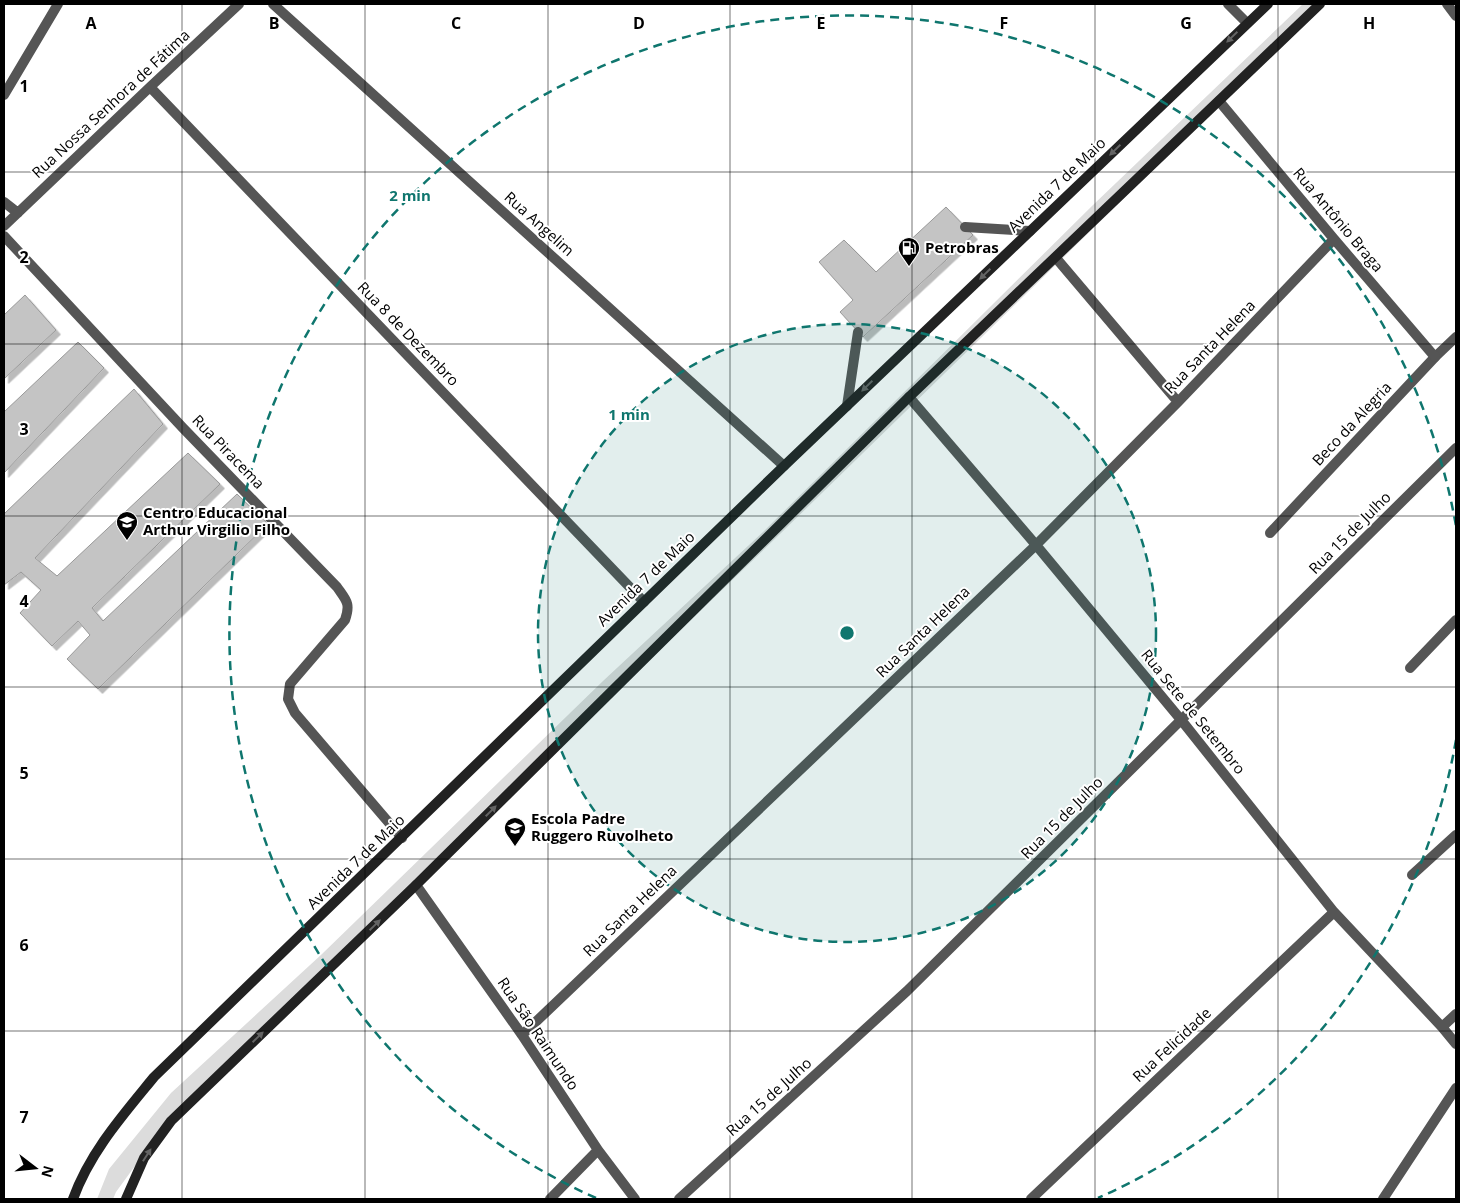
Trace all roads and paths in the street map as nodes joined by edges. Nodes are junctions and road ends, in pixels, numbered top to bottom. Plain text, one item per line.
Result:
1 (58, 4) edge
2 (239, 4) edge
3 (274, 4) edge
4 (1228, 4) edge
5 (1268, 4) edge
6 (1320, 4) edge
7 (1447, 4) edge
8 (1456, 16) edge
9 (1247, 24) junction
10 (150, 87) junction
11 (4, 95) edge
12 (1219, 101) junction
13 (4, 202) edge
14 (18, 212) junction
15 (4, 226) edge
16 (965, 227) dead end
17 (1030, 231) junction
18 (4, 236) edge
19 (1334, 240) junction
20 (1056, 258) junction
21 (858, 332) dead end
22 (1456, 337) edge
23 (1435, 357) junction
24 (909, 397) junction
25 (1178, 402) junction
26 (847, 406) junction
27 (1456, 448) edge
28 (784, 466) junction
29 (1270, 533) dead end
30 (1036, 545) junction
31 (644, 602) junction
32 (1456, 620) edge
33 (1410, 668) dead end
34 (1182, 721) junction
35 (1456, 835) edge
36 (402, 838) junction
37 (1412, 875) dead end
38 (416, 885) junction
39 (1334, 912) junction
40 (1456, 1014) edge
41 (1442, 1027) junction
42 (522, 1035) junction
43 (1456, 1044) edge
44 (1456, 1088) edge
45 (598, 1150) junction
46 (73, 1199) edge
47 (126, 1199) edge
48 (550, 1199) edge
49 (635, 1199) edge
50 (679, 1199) edge
51 (1031, 1199) edge
52 (1383, 1199) edge

1 - 11 street
2 - 10 street, Rua Nossa Senhora de Fátima
3 - 28 street, Rua Angelim
4 - 9 street
5 - 9 main road, Avenida 7 de Maio
6 - 12 main road
7 - 8 street
9 -> 17 main road, Avenida 7 de Maio
10 - 14 street, Rua Nossa Senhora de Fátima
10 - 31 street, Rua 8 de Dezembro
12 - 19 street, Rua Antônio Braga
12 - 20 main road
13 - 14 street
14 - 15 street, Rua Nossa Senhora de Fátima
16 - 17 street
17 -> 26 main road, Avenida 7 de Maio
18 - 36 street, Rua Piracema
19 - 23 street, Rua Antônio Braga
19 - 25 street, Rua Santa Helena
20 - 24 main road
20 - 25 street
21 - 26 street
22 - 23 street, Beco da Alegria
23 - 29 street, Beco da Alegria
24 - 30 street, Rua Sete de Setembro
38 -> 24 main road
25 - 30 street, Rua Santa Helena
26 - 28 main road, Avenida 7 de Maio
27 - 34 street, Rua 15 de Julho
28 - 31 main road, Avenida 7 de Maio
30 - 34 street, Rua Sete de Setembro
30 - 42 street, Rua Santa Helena
31 - 36 main road, Avenida 7 de Maio
32 - 33 street
34 - 39 street, Rua Sete de Setembro
34 - 50 street, Rua 15 de Julho
35 - 37 street
36 - 46 main road, Avenida 7 de Maio
38 - 42 street, Rua São Raimundo
47 -> 38 main road
39 - 41 street, Rua Sete de Setembro
39 - 51 street, Rua Felicidade
40 - 41 street
41 - 43 street, Rua Sete de Setembro
42 - 45 street, Rua São Raimundo
44 - 52 street
45 - 48 street
45 - 49 street, Rua São Raimundo

